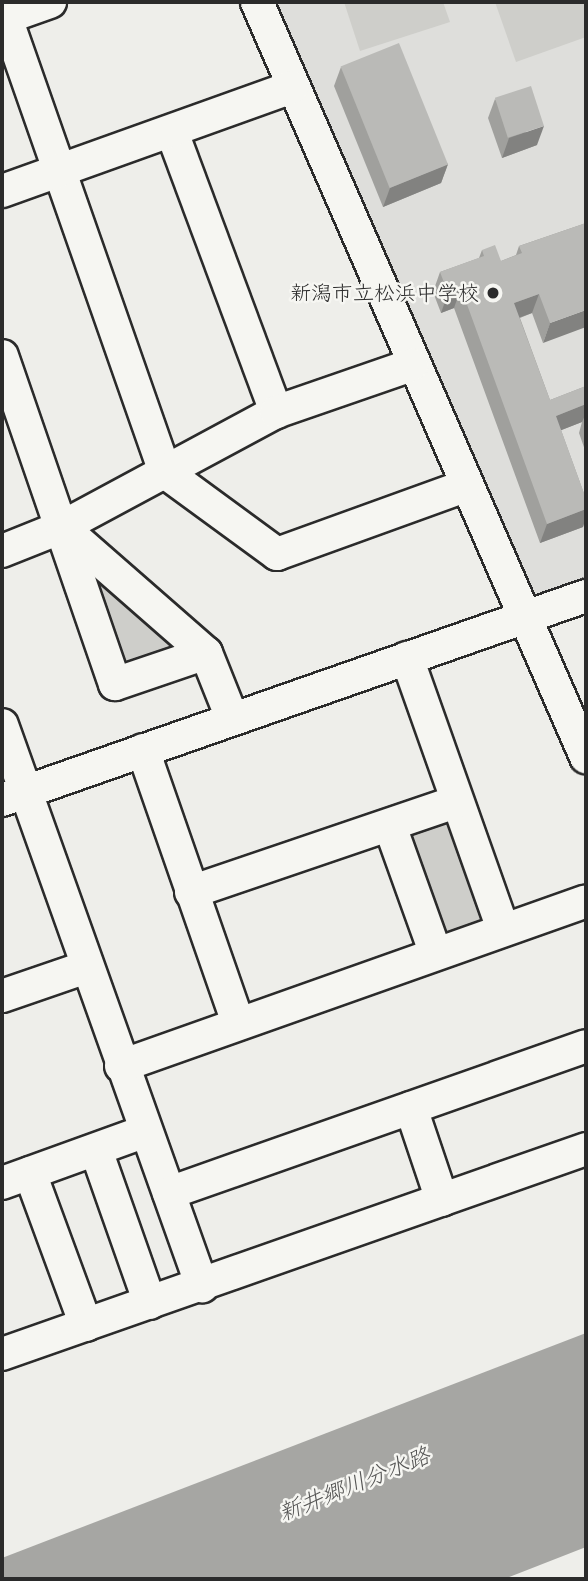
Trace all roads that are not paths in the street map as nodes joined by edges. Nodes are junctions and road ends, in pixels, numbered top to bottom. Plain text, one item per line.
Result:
1 (50, 2) edge
2 (257, 2) edge
3 (4, 19) edge
4 (292, 87) junction
5 (172, 132) junction
6 (59, 171) junction
7 (2, 191) edge
8 (2, 356) edge
9 (412, 365) junction
10 (276, 412) junction
11 (165, 472) junction
12 (466, 486) junction
13 (62, 527) junction
14 (2, 551) edge
15 (586, 596) edge
16 (527, 617) junction
17 (206, 653) junction
18 (407, 658) junction
19 (232, 718) junction
20 (2, 724) edge
21 (143, 750) junction
22 (586, 757) edge
23 (14, 796) edge
24 (455, 802) junction
25 (390, 826) junction
26 (191, 892) junction
27 (586, 901) edge
28 (502, 927) junction
29 (435, 952) junction
30 (86, 967) junction
31 (2, 996) edge
32 (238, 1023) junction
33 (586, 1046) edge
34 (121, 1066) junction
35 (411, 1108) junction
36 (146, 1132) junction
37 (586, 1149) edge
38 (96, 1150) junction
39 (16, 1178) edge
40 (169, 1193) junction
41 (442, 1200) junction
42 (202, 1286) junction
43 (150, 1303) junction
44 (86, 1325) junction
45 (2, 1354) edge

1 - 3 street
2 - 4 street
3 - 6 street
4 - 5 street
4 - 9 street
5 - 6 street
5 - 10 street
6 - 7 street
6 - 11 street
8 - 13 street
9 - 10 street
9 - 12 street
10 - 11 street
11 - 12 street
11 - 13 street
12 - 16 street
13 - 14 street
13 - 17 street
13 - 17 street
15 - 16 street
16 - 18 street
16 - 22 street
17 - 19 street
18 - 19 street
18 - 24 street
19 - 21 street
20 - 23 street
21 - 23 street
21 - 26 street
23 - 30 street
24 - 25 street
24 - 28 street
25 - 26 street
25 - 29 street
26 - 32 street
27 - 28 street
28 - 29 street
29 - 32 street
30 - 31 street
30 - 34 street
32 - 34 street
33 - 35 street
34 - 36 street
35 - 40 street
35 - 41 street
36 - 38 street
36 - 40 street
37 - 41 street
38 - 39 street
38 - 43 street
39 - 44 street
40 - 42 street
41 - 42 street
42 - 43 street
43 - 44 street
44 - 45 street

